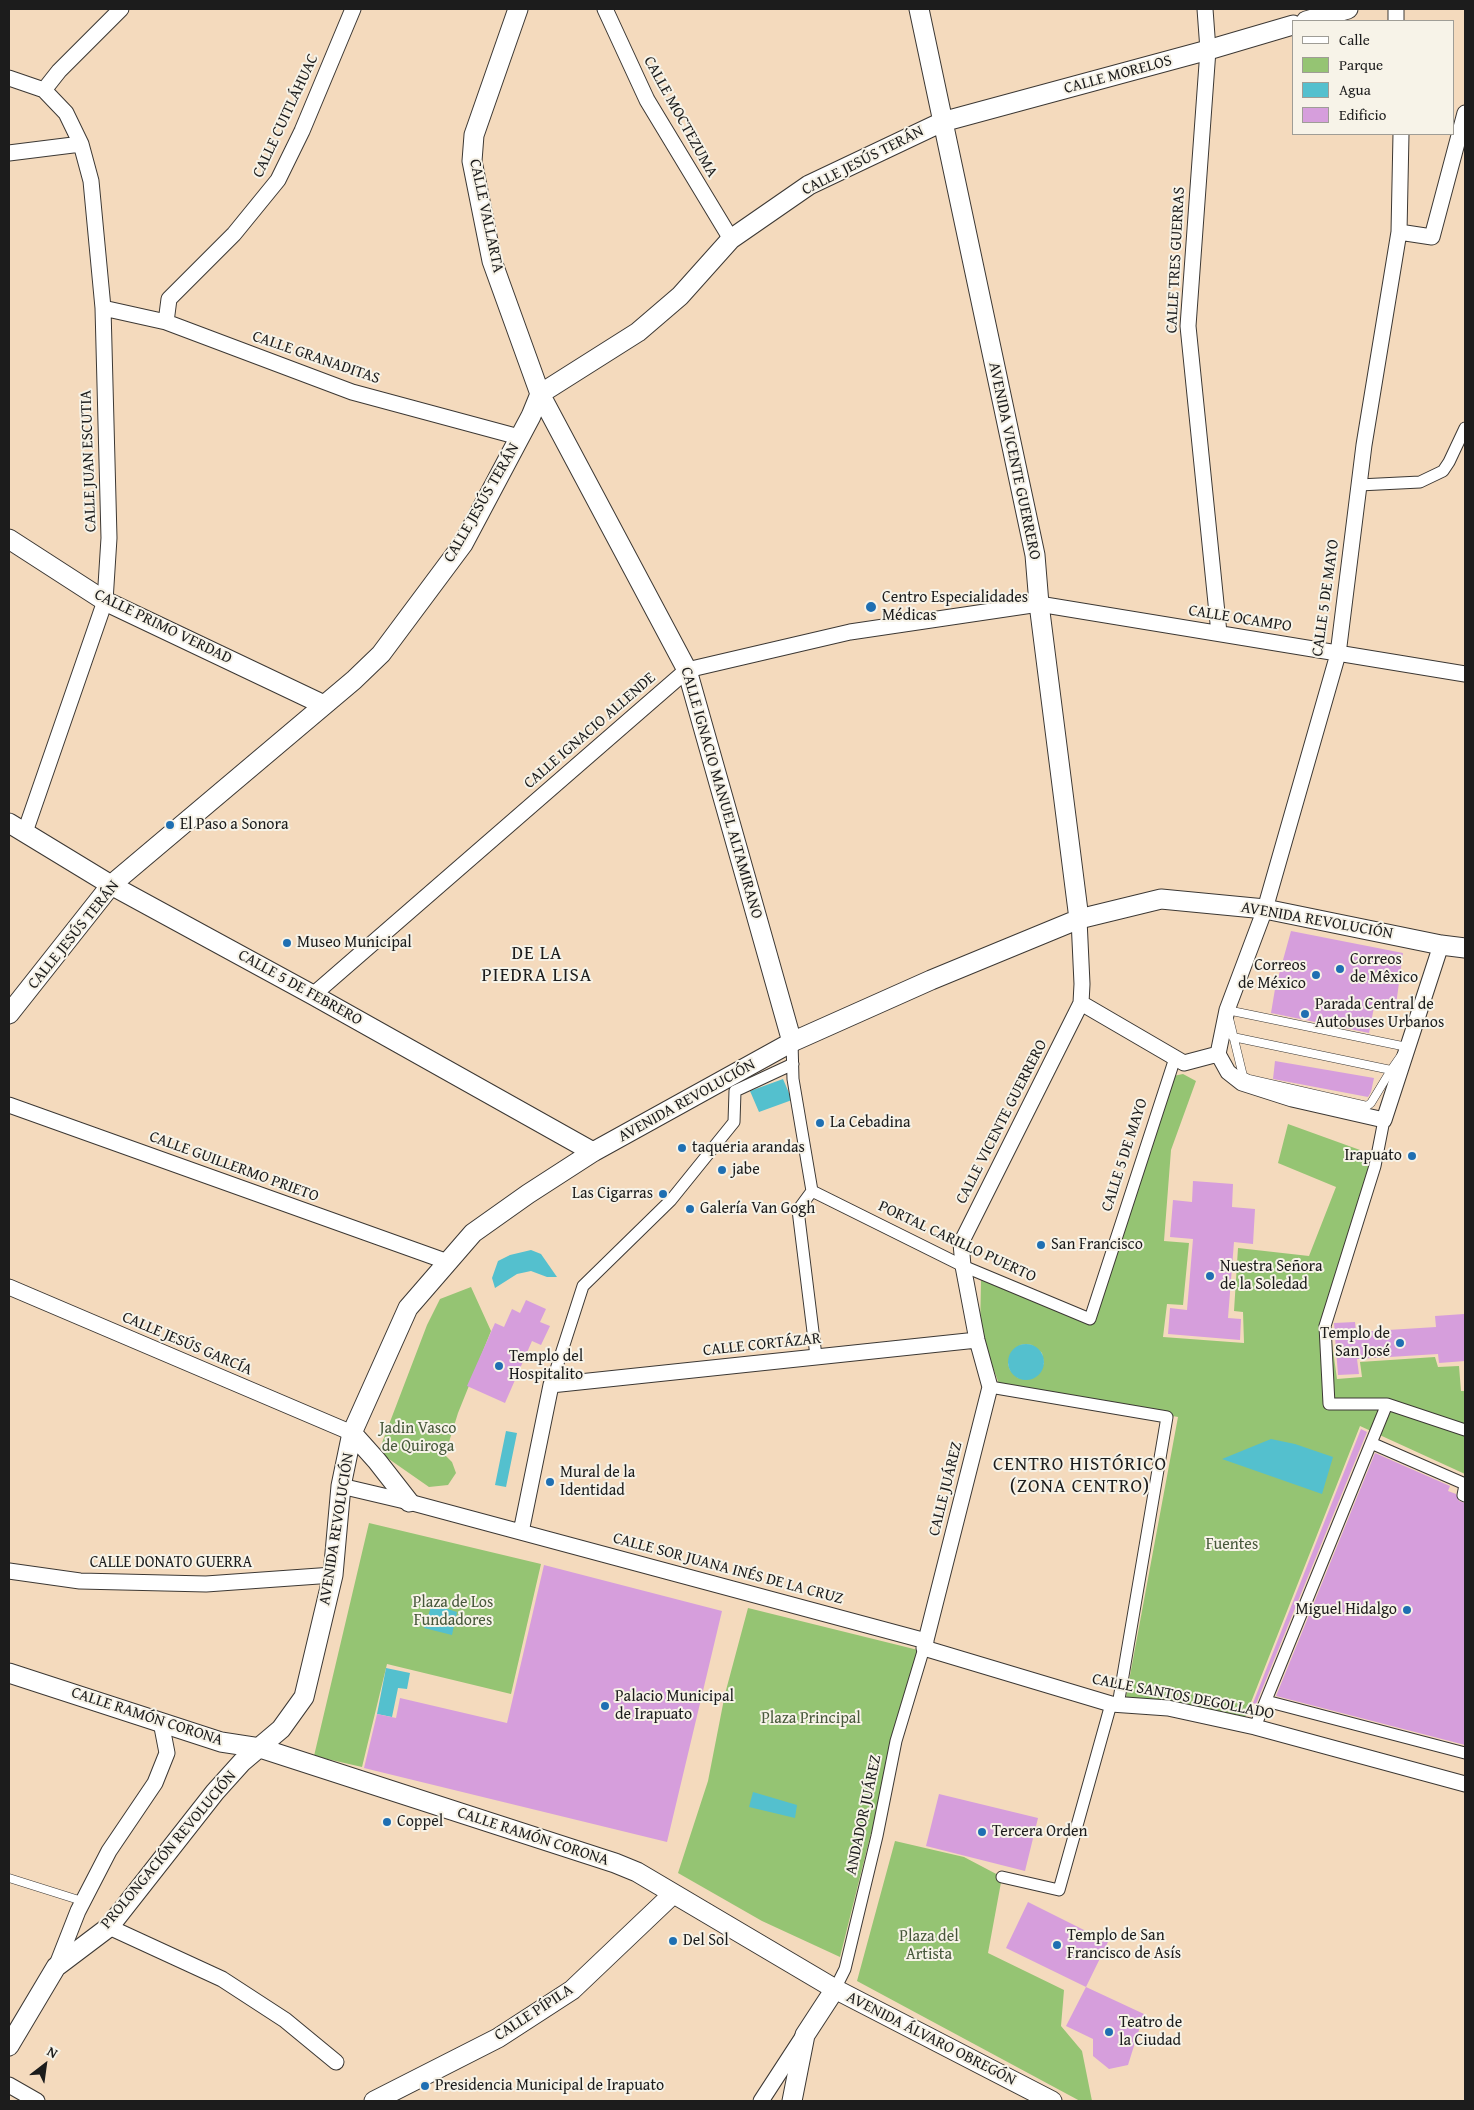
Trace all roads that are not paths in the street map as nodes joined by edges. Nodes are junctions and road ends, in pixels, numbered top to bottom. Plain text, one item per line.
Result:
1 (122, 9) edge
2 (353, 9) edge
3 (518, 9) edge
4 (605, 9) edge
5 (919, 9) edge
6 (1205, 9) edge
7 (1348, 9) edge
8 (1310, 20) edge
9 (1292, 25) edge
10 (1208, 50) junction
11 (9, 78) edge
12 (44, 90) junction
13 (1465, 113) edge
14 (942, 122) junction
15 (1401, 135) edge
16 (82, 144) junction
17 (9, 153) edge
18 (1399, 232) junction
19 (731, 239) junction
20 (103, 308) junction
21 (166, 322) junction
22 (540, 394) junction
23 (1465, 428) edge
24 (520, 437) junction
25 (1359, 485) junction
26 (9, 539) edge
27 (105, 601) junction
28 (1038, 604) junction
29 (1219, 633) junction
30 (1338, 654) junction
31 (687, 670) junction
32 (1465, 674) edge
33 (324, 705) junction
34 (17, 827) edge
35 (111, 885) junction
36 (1265, 909) junction
37 (1079, 919) junction
38 (1441, 945) junction
39 (1465, 948) edge
40 (313, 995) junction
41 (1081, 1003) junction
42 (12, 1005) edge
43 (1227, 1010) junction
44 (1233, 1037) junction
45 (792, 1042) junction
46 (1407, 1047) junction
47 (1218, 1054) junction
48 (1175, 1058) junction
49 (793, 1064) junction
50 (1390, 1070) junction
51 (9, 1105) edge
52 (1384, 1120) junction
53 (592, 1152) junction
54 (812, 1192) junction
55 (448, 1262) junction
56 (963, 1266) junction
57 (9, 1287) edge
58 (1090, 1319) joint
59 (977, 1340) junction
60 (816, 1356) junction
61 (551, 1385) junction
62 (990, 1387) junction
63 (1387, 1404) junction
64 (1465, 1430) edge
65 (352, 1433) junction
66 (1371, 1444) junction
67 (1465, 1485) edge
68 (341, 1486) junction
69 (1465, 1496) edge
70 (409, 1502) junction
71 (521, 1532) junction
72 (9, 1571) edge
73 (333, 1575) junction
74 (925, 1644) junction
75 (9, 1673) edge
76 (1266, 1700) junction
77 (1115, 1704) junction
78 (161, 1722) junction
79 (1256, 1727) junction
80 (260, 1748) junction
81 (1465, 1753) edge
82 (1465, 1784) edge
83 (1002, 1877) dead end
84 (9, 1878) edge
85 (673, 1894) junction
86 (82, 1901) junction
87 (109, 1927) junction
88 (56, 1967) junction
89 (835, 1990) junction
90 (805, 2035) junction
91 (9, 2046) edge
92 (336, 2062) dead end
93 (9, 2085) edge
94 (37, 2101) edge
95 (374, 2101) edge
96 (761, 2101) edge
97 (792, 2101) edge
98 (1052, 2101) edge

1 - 12 street
2 - 21 street, CALLE CUITLÁHUAC
3 - 22 street, CALLE VALLARTA
4 - 19 street, CALLE MOCTEZUMA
5 - 14 street, AVENIDA VICENTE GUERRERO
6 - 10 street, CALLE TRES GUERRAS
7 - 8 street
9 - 10 street, CALLE MORELOS
10 - 14 street, CALLE MORELOS
10 - 29 street, CALLE TRES GUERRAS
11 - 12 street
12 - 16 street, CALLE JUAN ESCUTIA
13 - 18 street
14 - 19 street, CALLE JESÚS TERÁN
14 - 28 street, AVENIDA VICENTE GUERRERO
15 - 18 street, CALLE 5 DE MAYO
16 - 17 street
16 - 20 street, CALLE JUAN ESCUTIA
18 - 25 street, CALLE 5 DE MAYO
19 - 22 street, CALLE JESÚS TERÁN
20 - 21 street, CALLE GRANADITAS
20 - 27 street, CALLE JUAN ESCUTIA
21 - 24 street, CALLE GRANADITAS
22 - 24 street, CALLE JESÚS TERÁN
22 - 31 street, CALLE IGNACIO MANUEL ALTAMIRANO
23 - 25 street
24 - 33 street, CALLE JESÚS TERÁN
25 - 30 street, CALLE 5 DE MAYO
26 - 27 street, CALLE PRIMO VERDAD
27 - 33 street, CALLE PRIMO VERDAD
27 - 34 street, CALLE JUAN ESCUTIA
28 - 29 street, CALLE OCAMPO
28 - 31 street, CALLE IGNACIO ALLENDE
28 - 37 street, AVENIDA VICENTE GUERRERO
29 - 30 street, CALLE OCAMPO
30 - 32 street, CALLE OCAMPO
30 - 36 street, CALLE 5 DE MAYO
31 - 40 street, CALLE IGNACIO ALLENDE
31 - 45 street, CALLE IGNACIO MANUEL ALTAMIRANO
33 - 35 street, CALLE JESÚS TERÁN
34 - 35 street, CALLE 5 DE FEBRERO
35 - 40 street, CALLE 5 DE FEBRERO
35 - 42 street, CALLE JESÚS TERÁN
36 - 37 street, AVENIDA REVOLUCIÓN
36 - 38 street, AVENIDA REVOLUCIÓN
36 - 43 street, CALLE 5 DE MAYO
37 - 41 street, CALLE VICENTE GUERRERO
37 - 45 street, AVENIDA REVOLUCIÓN
38 - 39 street, AVENIDA REVOLUCIÓN
38 - 46 street
40 - 53 street, CALLE 5 DE FEBRERO
41 - 48 street
41 - 56 street, CALLE VICENTE GUERRERO
43 - 44 lane
43 - 46 lane
43 - 47 street, CALLE 5 DE MAYO
44 - 50 lane
44 - 50 lane
45 - 49 street
45 - 53 street, AVENIDA REVOLUCIÓN
46 - 50 lane
46 - 52 street
47 - 48 street
47 - 52 street
48 - 58 street, CALLE 5 DE MAYO
49 - 54 street
49 - 61 street
51 - 55 street, CALLE GUILLERMO PRIETO
52 - 63 street
53 - 55 street, AVENIDA REVOLUCIÓN
54 - 56 street, PORTAL CARILLO PUERTO
54 - 60 street
55 - 65 street, AVENIDA REVOLUCIÓN
56 - 58 street, PORTAL CARILLO PUERTO
56 - 59 street, CALLE VICENTE GUERRERO
57 - 65 street, CALLE JESÚS GARCÍA
59 - 60 street, CALLE CORTÁZAR
59 - 62 street, CALLE JUÁREZ
60 - 61 street, CALLE CORTÁZAR
61 - 71 street
62 - 74 street, CALLE JUÁREZ
62 - 77 street
63 - 64 street
63 - 66 street
65 - 68 street, AVENIDA REVOLUCIÓN
65 - 70 street
66 - 67 street
66 - 76 street
67 - 69 street
68 - 70 street, CALLE SOR JUANA INÉS DE LA CRUZ
68 - 73 street, AVENIDA REVOLUCIÓN
70 - 71 street, CALLE SOR JUANA INÉS DE LA CRUZ
71 - 74 street, CALLE SOR JUANA INÉS DE LA CRUZ
72 - 73 street, CALLE DONATO GUERRA
73 - 80 street, AVENIDA REVOLUCIÓN
74 - 77 street, CALLE SANTOS DEGOLLADO
74 - 89 street, ANDADOR JUÁREZ
75 - 78 street, CALLE RAMÓN CORONA
76 - 79 street
76 - 81 street
77 - 79 street, CALLE SANTOS DEGOLLADO
77 - 83 street
78 - 80 street, CALLE RAMÓN CORONA
78 - 86 street
79 - 82 street, CALLE SANTOS DEGOLLADO
80 - 85 street, CALLE RAMÓN CORONA
80 - 87 street, PROLONGACIÓN REVOLUCIÓN
84 - 86 lane
85 - 89 street, CALLE RAMÓN CORONA
85 - 95 street, CALLE PÍPILA
86 - 88 street
87 - 88 street, PROLONGACIÓN REVOLUCIÓN
87 - 92 street
88 - 91 street, PROLONGACIÓN REVOLUCIÓN
89 - 90 street
89 - 98 street, AVENIDA ÁLVARO OBREGÓN
90 - 96 street
90 - 97 street
93 - 94 street

